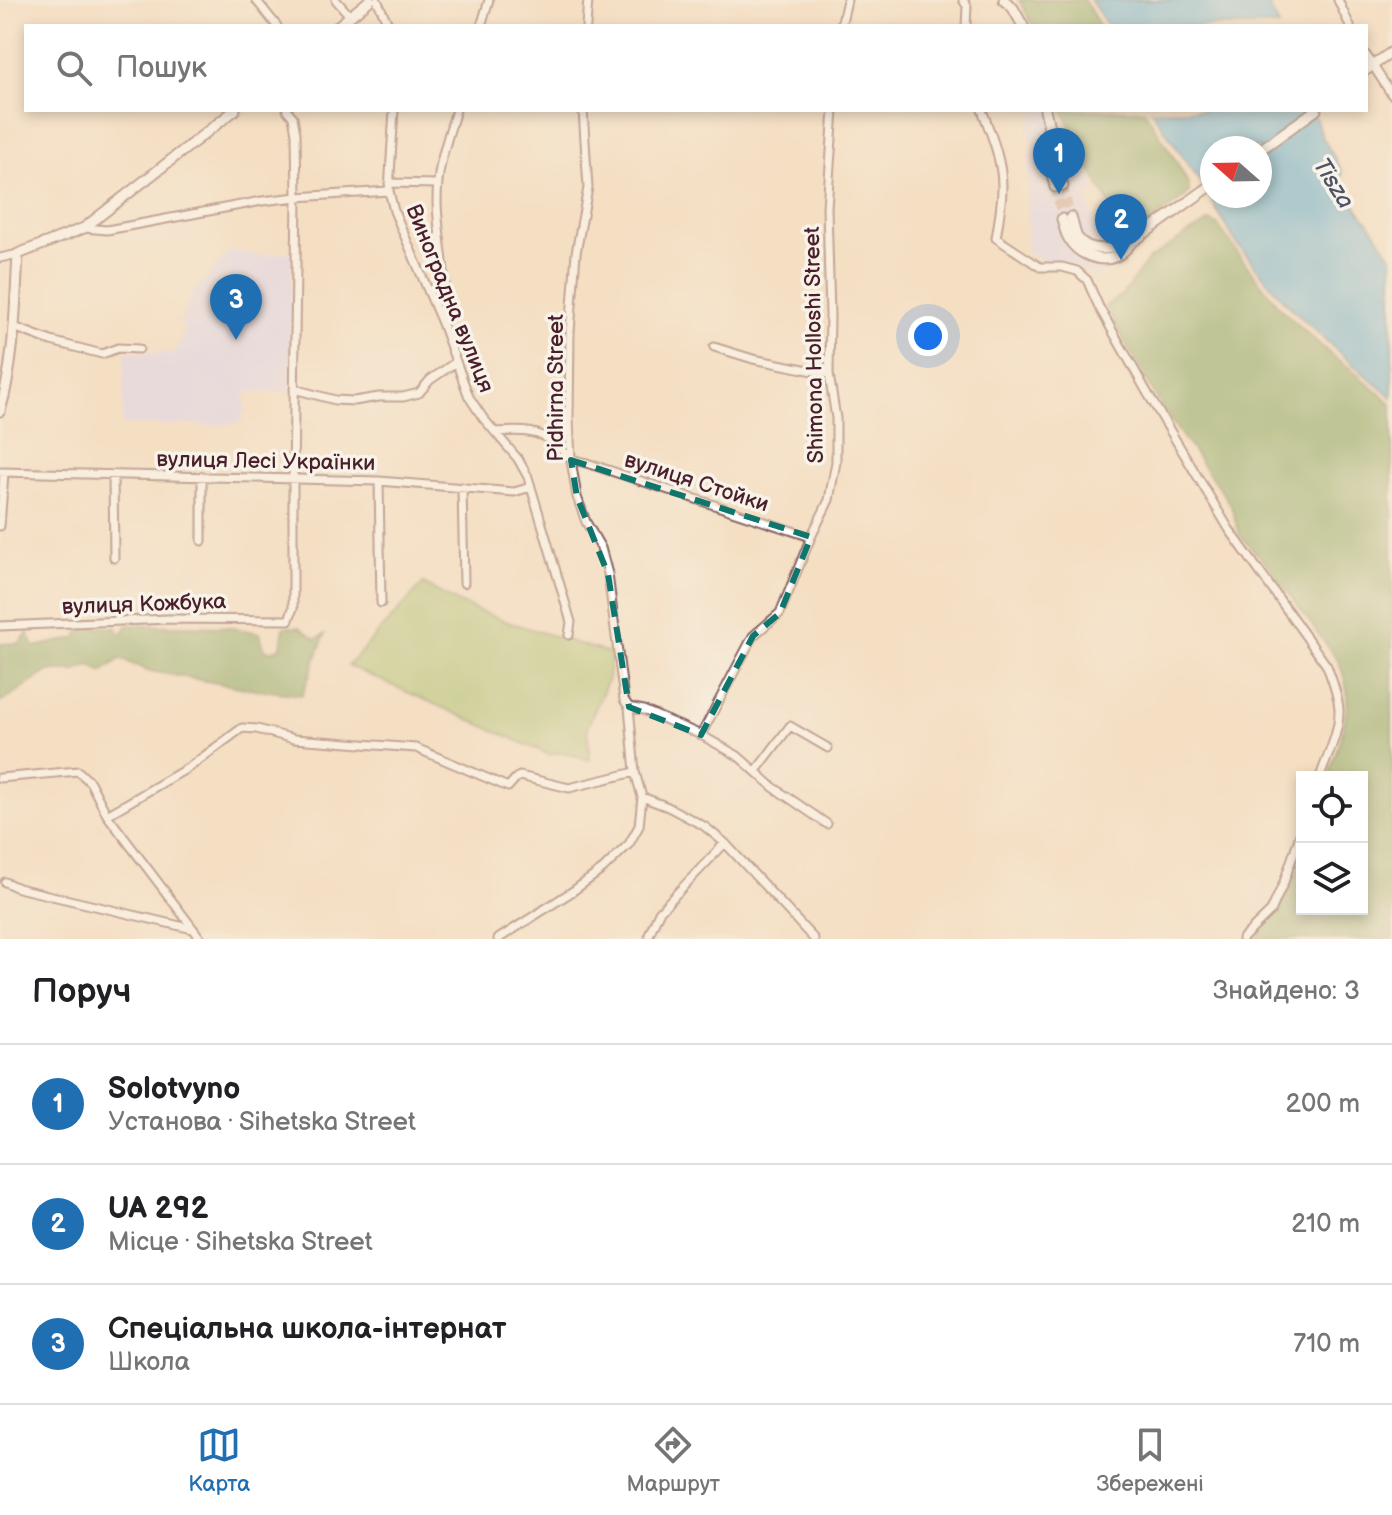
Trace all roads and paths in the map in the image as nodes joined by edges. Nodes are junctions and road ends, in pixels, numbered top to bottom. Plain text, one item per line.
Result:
1 (256, 0) edge
2 (336, 0) edge
3 (370, 0) edge
4 (377, 0) edge
5 (489, 0) edge
6 (588, 0) edge
7 (847, 0) edge
8 (963, 0) edge
9 (1004, 0) edge
10 (1338, 0) edge
11 (350, 16) junction
12 (275, 24) edge
13 (340, 24) edge
14 (388, 24) edge
15 (482, 24) edge
16 (586, 24) edge
17 (841, 24) edge
18 (966, 24) edge
19 (1022, 24) edge
20 (1349, 24) edge
21 (1392, 52) edge
22 (1369, 68) edge
23 (1392, 95) edge
24 (232, 112) edge
25 (289, 112) edge
26 (394, 112) edge
27 (455, 112) edge
28 (583, 112) edge
29 (834, 112) edge
30 (983, 112) edge
31 (1313, 112) edge
32 (1046, 115) edge
33 (1272, 142) edge
34 (437, 184) junction
35 (1059, 186) tunnel mouth
36 (389, 187) junction
37 (1200, 194) edge
38 (297, 197) junction
39 (1067, 218) tunnel mouth
40 (84, 228) junction
41 (18, 254) junction
42 (0, 258) edge
43 (442, 323) junction
44 (14, 327) junction
45 (714, 347) dead end
46 (139, 349) dead end
47 (456, 362) junction
48 (829, 374) junction
49 (294, 389) junction
50 (0, 411) edge
51 (569, 418) junction
52 (495, 432) junction
53 (545, 436) junction
54 (571, 460) junction
55 (2, 472) edge
56 (113, 475) junction
57 (202, 476) junction
58 (293, 479) junction
59 (379, 481) junction
60 (462, 487) junction
61 (531, 487) junction
62 (0, 526) edge
63 (811, 537) junction
64 (202, 541) dead end
65 (114, 558) dead end
66 (464, 583) dead end
67 (381, 603) dead end
68 (0, 626) edge
69 (569, 635) dead end
70 (629, 707) junction
71 (701, 735) junction
72 (828, 748) dead end
73 (756, 771) junction
74 (1322, 771) edge
75 (635, 772) junction
76 (0, 778) edge
77 (642, 797) junction
78 (107, 815) junction
79 (827, 824) dead end
80 (725, 843) junction
81 (1297, 843) edge
82 (5, 882) dead end
83 (193, 929) junction
84 (649, 935) dead end
85 (201, 939) edge
86 (498, 939) edge
87 (814, 939) edge
88 (1242, 939) edge

1 - 12 street
2 - 11 street
3 - 11 street
4 - 14 street
5 - 15 street
6 - 16 street
7 - 17 street
8 - 18 street
9 - 19 street
10 - 20 street
11 - 13 street
21 - 22 street
22 - 23 street
24 - 40 street
25 - 38 street
26 - 36 street
27 - 34 street
28 - 51 street, Pidhirna Street
29 - 48 street, Shimona Holloshi Street
30 - 74 street
31 - 33 street
32 - 35 street
34 - 36 street
34 - 43 street
36 - 38 street, Виноградна вулиця
36 - 43 street, Виноградна вулиця
37 - 39 street
38 - 40 street, Виноградна вулиця
38 - 49 street
40 - 41 street
41 - 42 street
41 - 44 street
43 - 47 street, Виноградна вулиця
44 - 46 street
44 - 50 street
45 - 48 street
47 - 49 street
47 - 52 street, Виноградна вулиця
48 - 63 street, Shimona Holloshi Street
49 - 58 street
51 - 53 street
51 - 54 street, Pidhirna Street
52 - 53 street
52 - 61 street, Виноградна вулиця
53 - 54 street
54 - 63 street, вулиця Стойки
54 - 70 street, Pidhirna Street
55 - 56 street, вулиця Лесі Українки
55 - 62 street
56 - 57 street, вулиця Лесі Українки
56 - 65 street
57 - 58 street, вулиця Лесі Українки
57 - 64 street
58 - 59 street, вулиця Лесі Українки
58 - 68 street, вулиця Кожбука
59 - 60 street, вулиця Лесі Українки
59 - 67 street
60 - 61 street, вулиця Лесі Українки
60 - 66 street
61 - 69 street, Виноградна вулиця
63 - 71 street, Shimona Holloshi Street
70 - 71 street
70 - 75 street, Pidhirna Street
71 - 73 street
72 - 73 street
73 - 79 street
75 - 77 street, Pidhirna Street
75 - 78 street
76 - 78 street
77 - 80 street
77 - 86 street
78 - 83 street
80 - 84 street
80 - 87 street
81 - 88 street
82 - 83 street
83 - 85 street

